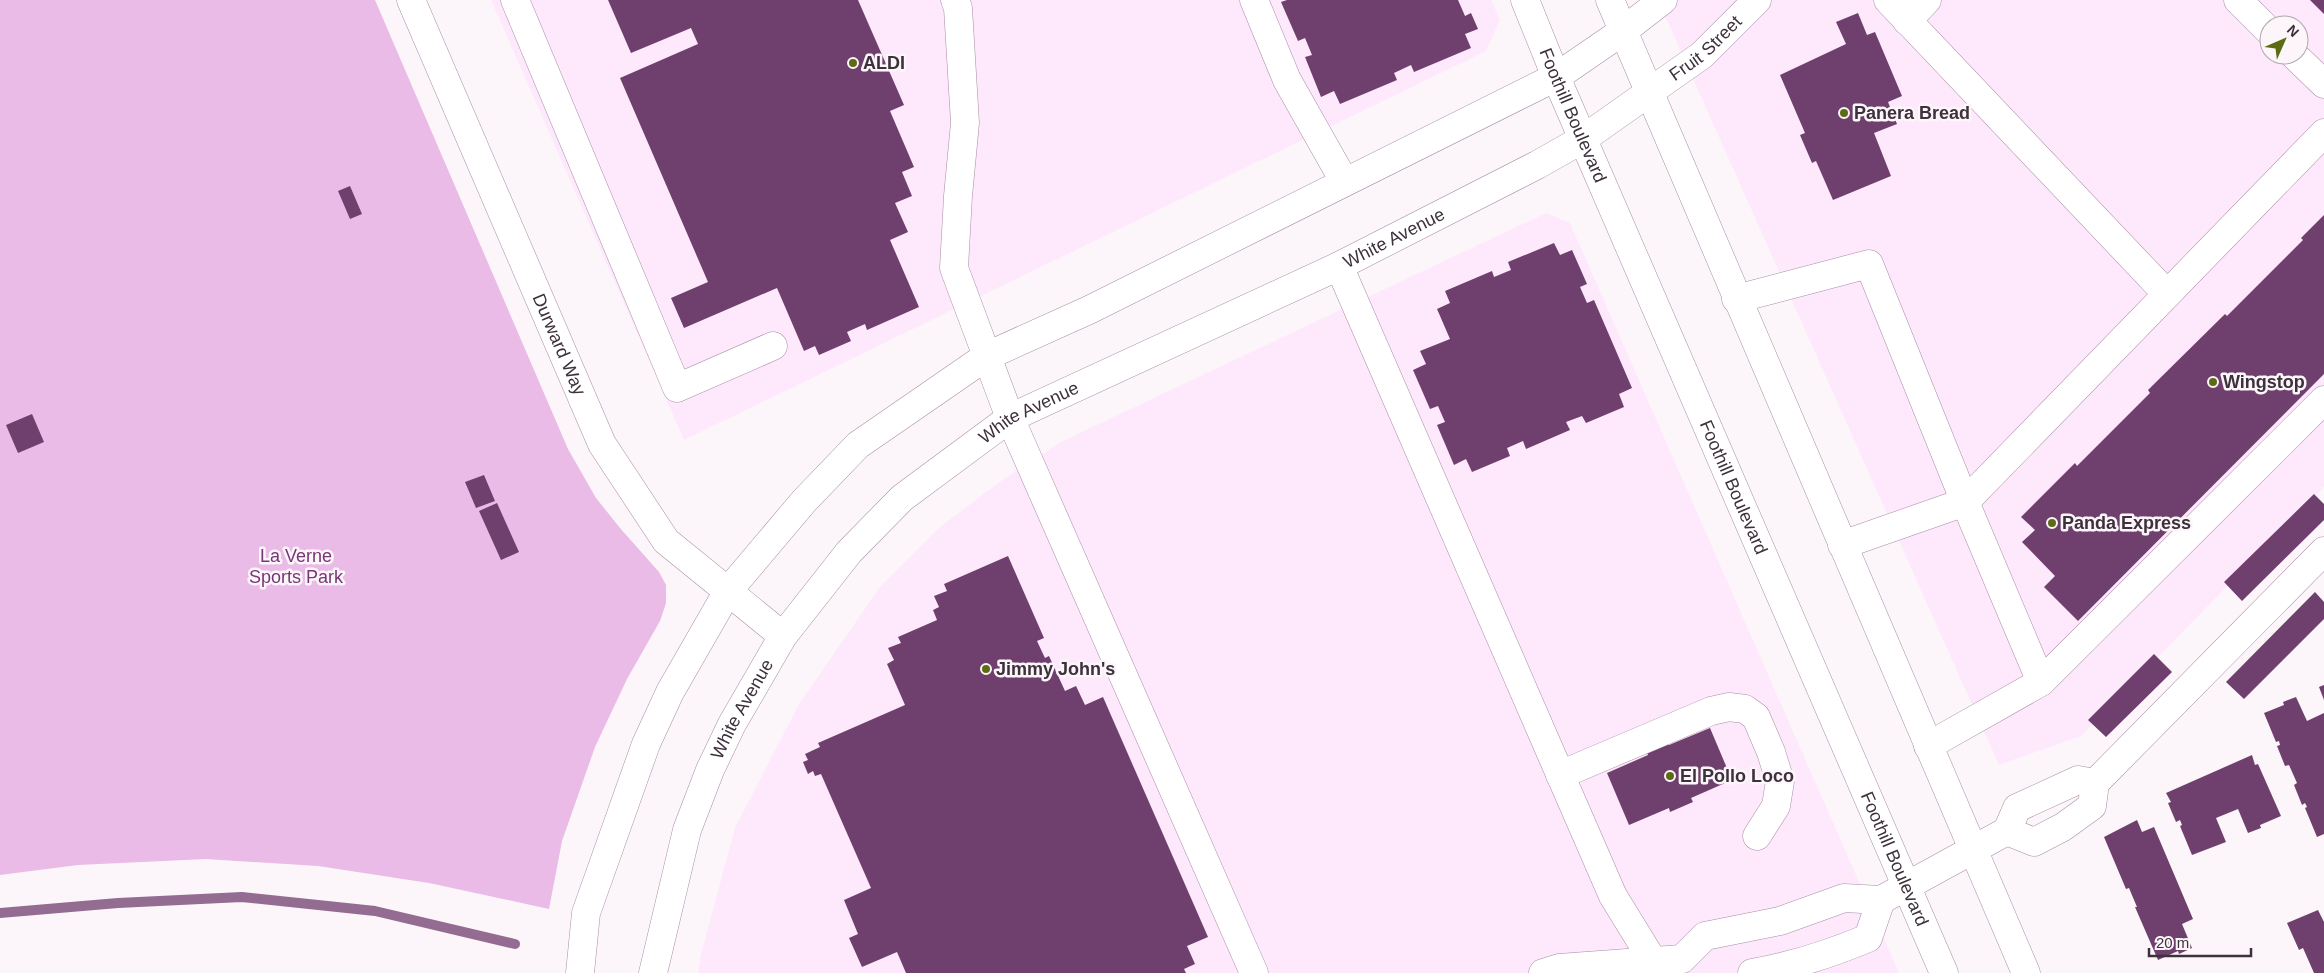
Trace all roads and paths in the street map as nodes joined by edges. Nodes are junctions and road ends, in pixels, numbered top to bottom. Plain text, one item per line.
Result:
1 (411, 0) edge
2 (515, 0) edge
3 (955, 0) edge
4 (1254, 0) edge
5 (1525, 0) edge
6 (1610, 0) edge
7 (1663, 0) edge
8 (1757, 0) edge
9 (1888, 0) edge
10 (1927, 0) edge
11 (2238, 0) edge
12 (1907, 20) junction
13 (2259, 21) edge
14 (1623, 31) junction
15 (2304, 65) edge
16 (1556, 77) junction
17 (2324, 84) edge
18 (1650, 93) junction
19 (2324, 132) edge
20 (1583, 138) junction
21 (1344, 181) junction
22 (1339, 266) junction
23 (2167, 294) junction
24 (1736, 299) junction
25 (773, 346) dead end
26 (987, 356) junction
27 (2324, 400) edge
28 (1010, 418) junction
29 (1965, 502) junction
30 (1842, 545) junction
31 (2324, 551) edge
32 (728, 591) junction
33 (783, 636) junction
34 (2041, 682) junction
35 (1928, 746) junction
36 (1560, 775) junction
37 (2095, 783) junction
38 (2007, 831) junction
39 (1757, 836) dead end
40 (1973, 849) junction
41 (1906, 885) junction
42 (1881, 900) junction
43 (1687, 966) edge
44 (1655, 967) edge
45 (580, 973) edge
46 (653, 973) edge
47 (1254, 973) edge
48 (1543, 973) edge
49 (1752, 973) edge
50 (1944, 973) edge
51 (2026, 973) edge

1 - 32 main road, Durward Way
2 - 25 main road
3 - 26 main road
4 - 21 main road
5 - 16 main road, Foothill Boulevard
6 - 14 main road
7 - 14 main road
8 - 18 main road, Fruit Street
9 - 12 main road
10 - 12 main road
11 - 13 main road
12 - 23 main road
14 - 16 main road
14 - 18 main road
15 - 17 main road
16 - 20 main road, Foothill Boulevard
16 - 21 main road
18 - 20 main road, White Avenue
18 - 24 main road
19 - 23 main road
20 - 22 main road, White Avenue
20 - 41 main road, Foothill Boulevard
21 - 26 main road
22 - 28 main road, White Avenue
22 - 36 main road
23 - 29 main road
24 - 29 main road
24 - 30 main road
26 - 28 main road
26 - 32 main road
27 - 34 main road
28 - 33 main road, White Avenue
28 - 47 main road
29 - 30 main road
29 - 34 main road
30 - 35 main road
31 - 37 main road
32 - 33 main road, Durward Way
32 - 45 main road
33 - 46 main road, White Avenue
34 - 35 main road
35 - 40 main road
36 - 39 main road
36 - 44 main road
37 - 38 main road
37 - 38 main road
38 - 40 main road
40 - 41 main road
40 - 51 main road
41 - 42 main road
41 - 50 main road, Foothill Boulevard
42 - 43 main road
42 - 49 main road
43 - 44 main road
44 - 48 main road

